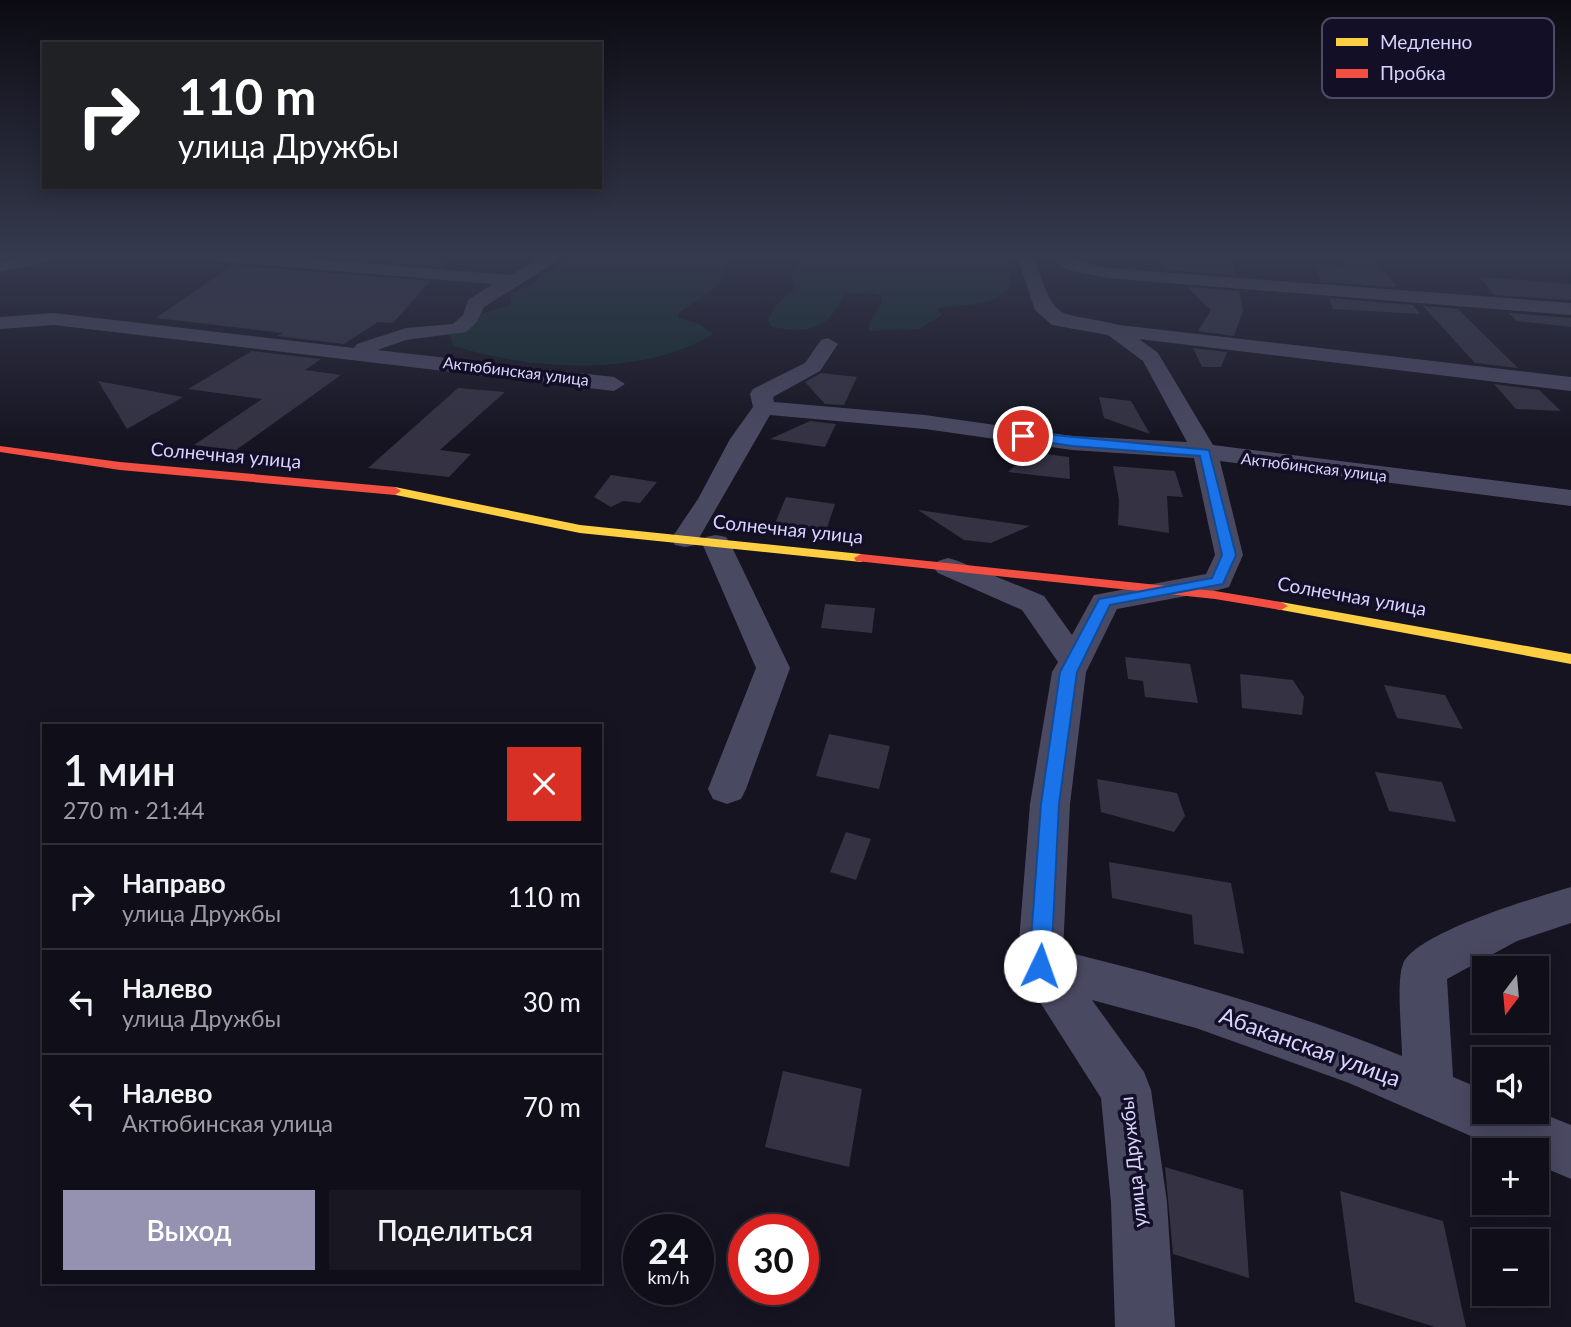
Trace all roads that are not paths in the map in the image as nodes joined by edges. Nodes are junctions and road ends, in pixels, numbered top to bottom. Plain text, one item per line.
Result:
1 (471, 318) edge
2 (1056, 318) edge
3 (0, 323) edge
4 (1114, 330) junction
5 (828, 344) dead end
6 (352, 352) junction
7 (614, 384) dead end
8 (1571, 384) edge
9 (764, 408) junction
10 (0, 449) edge
11 (1205, 452) junction
12 (1571, 498) edge
13 (700, 541) junction
14 (948, 567) junction
15 (1169, 589) junction
16 (1571, 659) edge
17 (1074, 662) junction
18 (727, 789) dead end
19 (1571, 905) edge
20 (1040, 966) junction
21 (1428, 1091) junction
22 (1571, 1152) edge
23 (1145, 1327) edge

1 - 6 street
2 - 4 street
3 - 6 street, Актюбинская улица
4 - 8 street
4 - 11 street
5 - 9 street
6 - 7 street, Актюбинская улица
9 - 11 street, Актюбинская улица
9 - 13 street
10 - 13 street, Солнечная улица
11 - 12 street, Актюбинская улица
11 - 15 street
13 - 14 street, Солнечная улица
13 - 18 street
14 - 15 street, Солнечная улица
14 - 17 street
15 - 16 street, Солнечная улица
15 - 17 street
17 - 20 street
19 - 21 street
20 - 21 street, Абаканская улица
20 - 23 street, улица Дружбы
21 - 22 street, Абаканская улица

